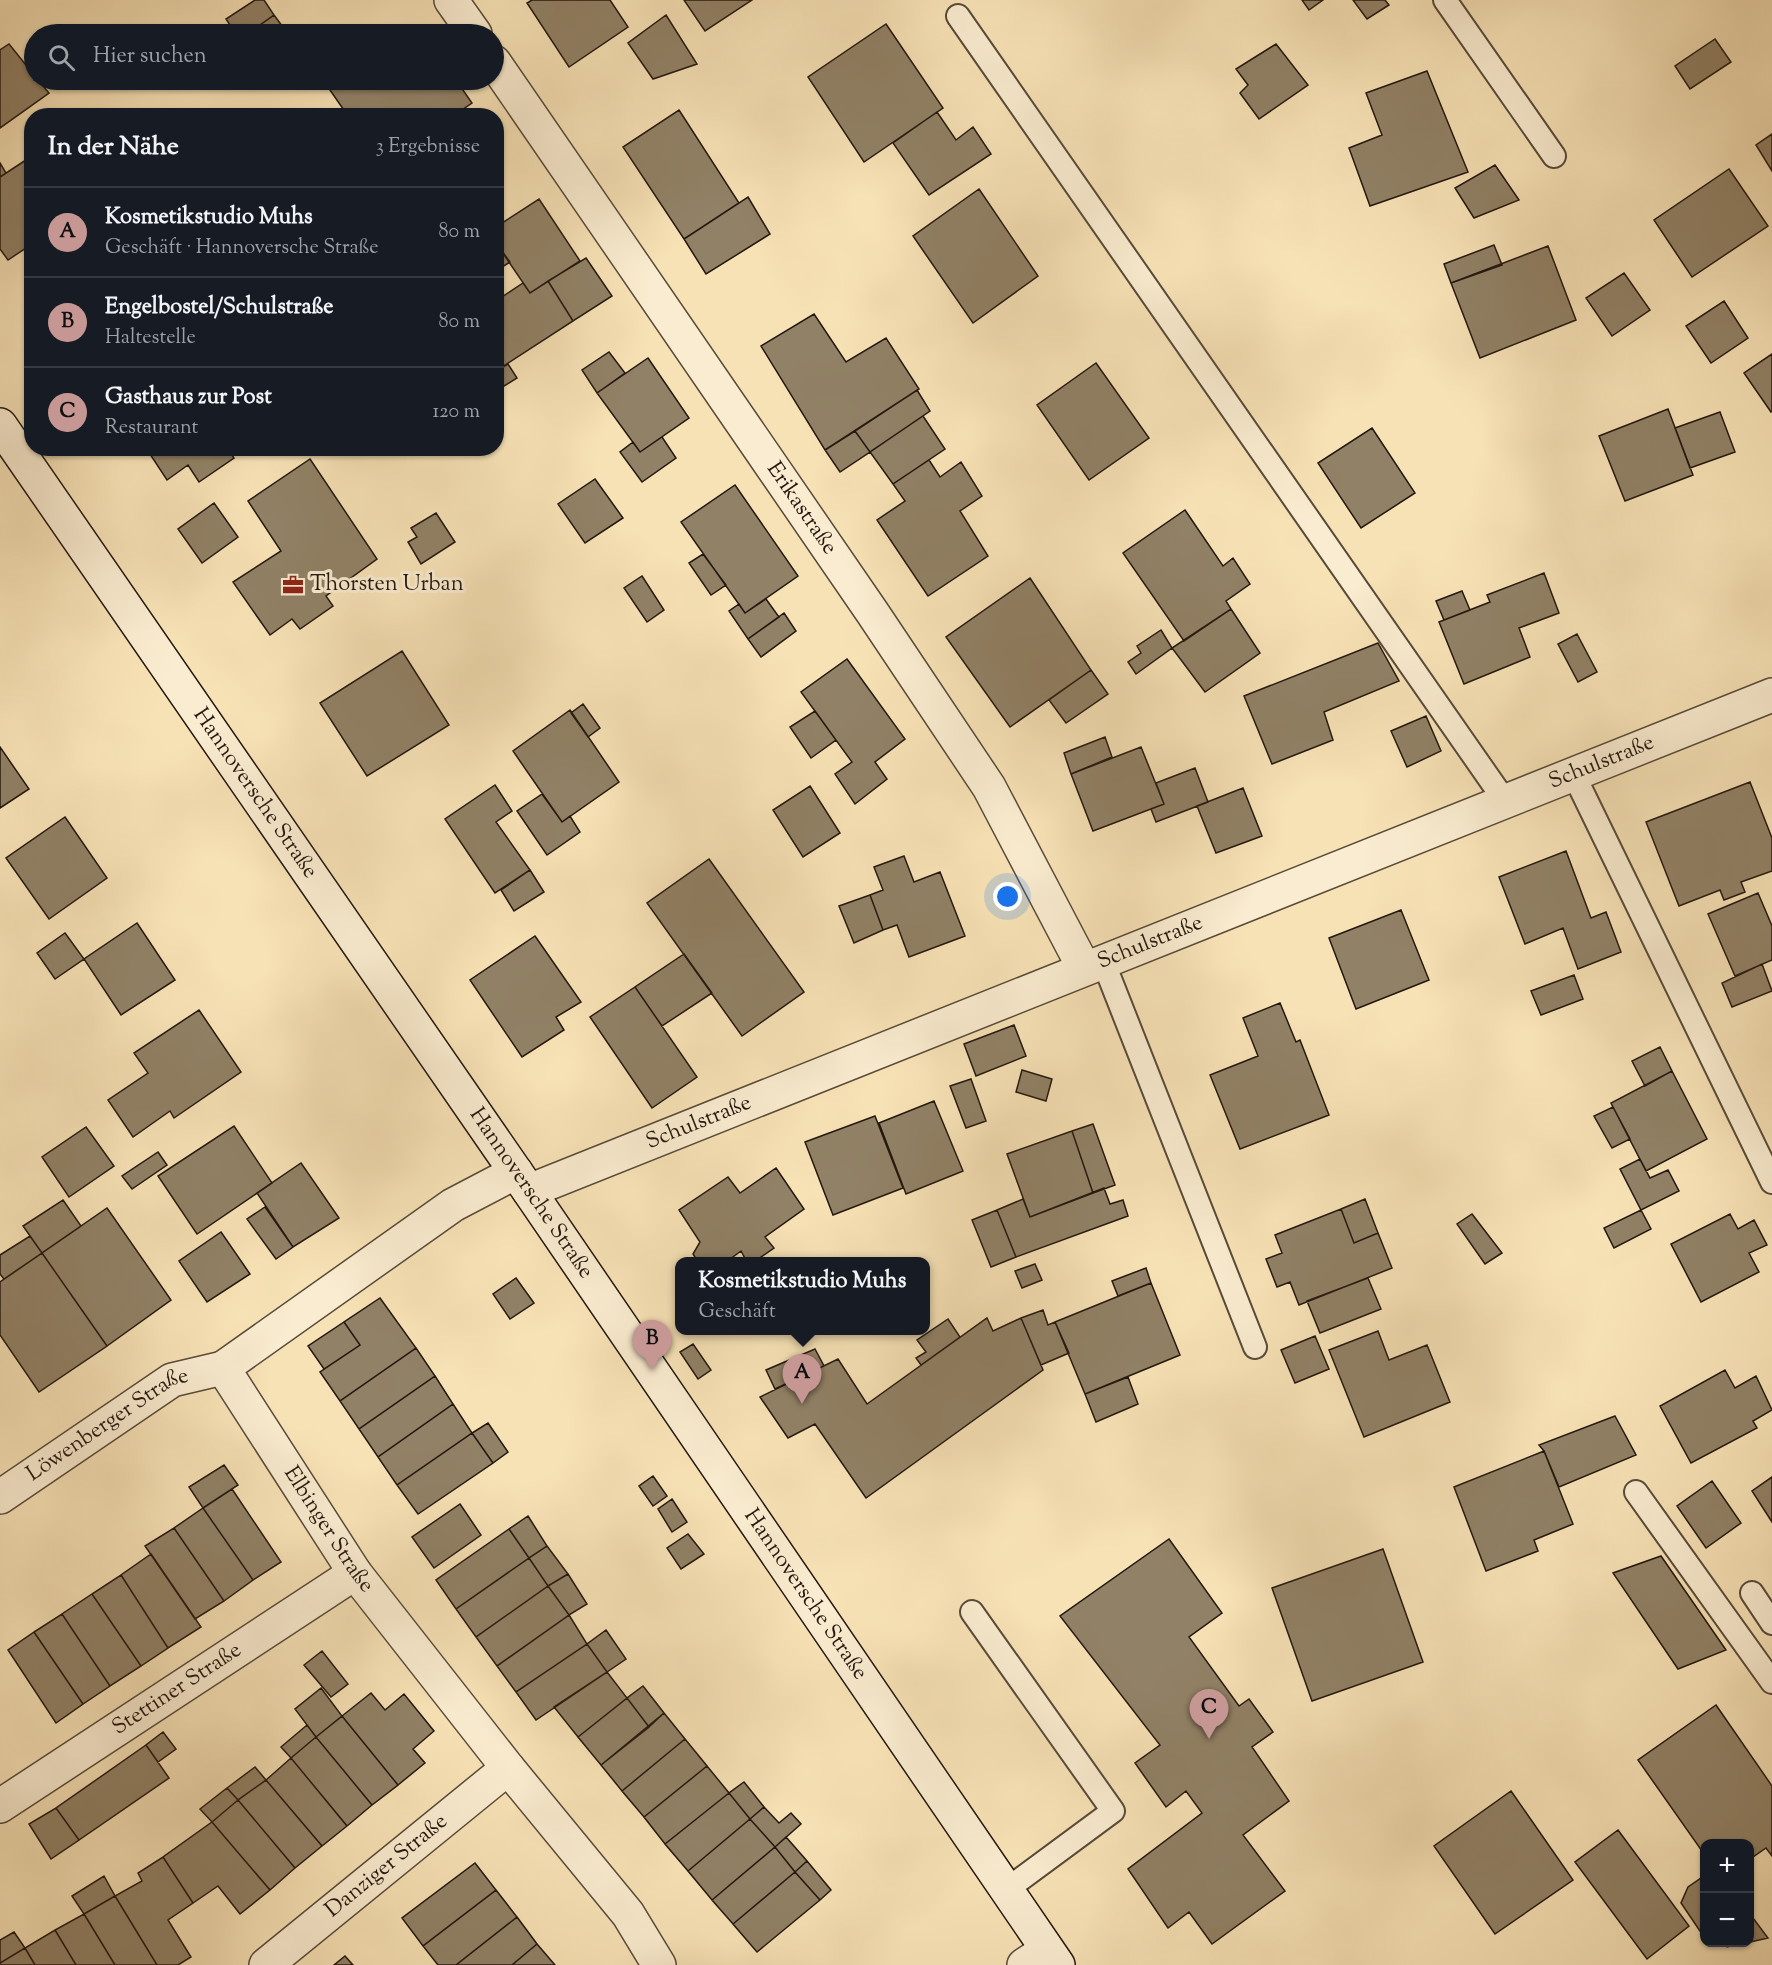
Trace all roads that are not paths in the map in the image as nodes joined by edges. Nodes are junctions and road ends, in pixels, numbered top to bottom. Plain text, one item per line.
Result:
1 (451, 0) edge
2 (1445, 0) edge
3 (958, 16) dead end
4 (468, 24) edge
5 (504, 77) edge
6 (1554, 156) dead end
7 (0, 425) edge
8 (1772, 695) edge
9 (1574, 775) junction
10 (1505, 801) junction
11 (1093, 965) junction
12 (523, 1181) junction
13 (1772, 1182) edge
14 (1255, 1347) dead end
15 (223, 1368) junction
16 (1636, 1492) dead end
17 (0, 1497) edge
18 (355, 1573) junction
19 (1752, 1593) dead end
20 (972, 1612) dead end
21 (1772, 1623) edge
22 (1772, 1682) edge
23 (508, 1768) junction
24 (0, 1806) edge
25 (1006, 1890) junction
26 (1043, 1960) edge
27 (267, 1965) edge
28 (659, 1965) edge

1 - 4 street
2 - 6 lane
3 - 10 lane
5 - 11 street, Erikastraße
7 - 12 street, Hannoversche Straße
8 - 9 street, Schulstraße
9 - 10 street, Schulstraße
9 - 13 lane
10 - 11 street, Schulstraße
11 - 12 street, Schulstraße
11 - 14 lane
12 - 15 street
12 - 25 street, Hannoversche Straße
15 - 17 street, Löwenberger Straße
15 - 18 street, Elbinger Straße
16 - 22 lane
18 - 23 street, Elbinger Straße
18 - 24 street, Stettiner Straße
19 - 21 lane
20 - 25 lane
23 - 27 street, Danziger Straße
23 - 28 street, Elbinger Straße
25 - 26 street, Hannoversche Straße

